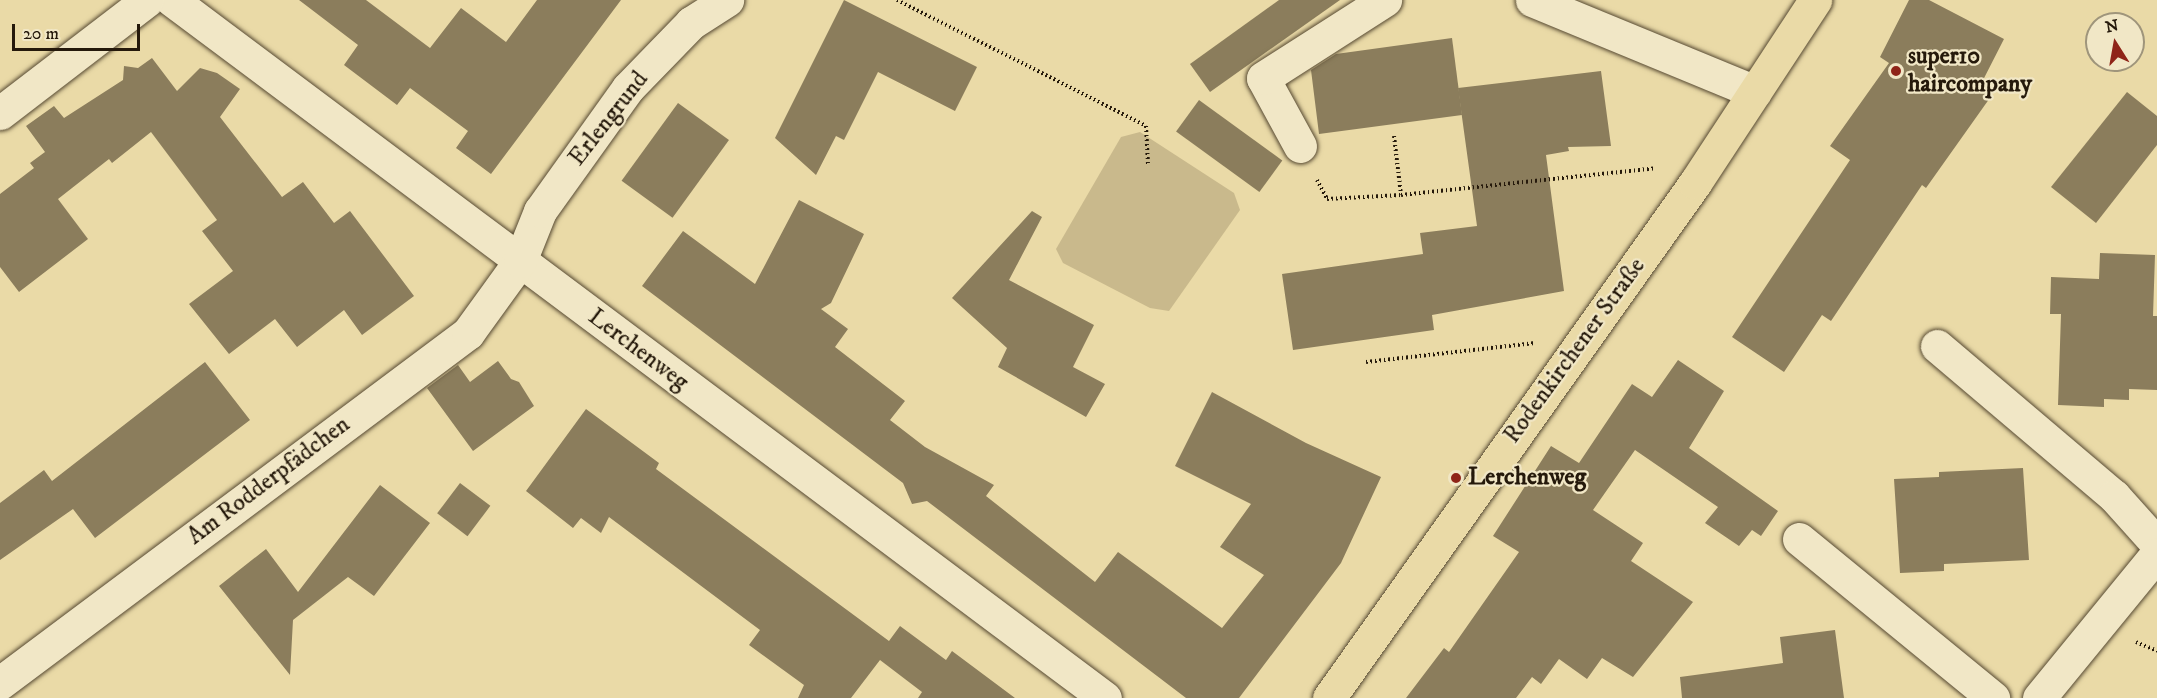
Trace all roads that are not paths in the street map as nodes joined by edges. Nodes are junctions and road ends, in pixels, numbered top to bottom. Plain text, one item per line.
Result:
1 (147, 0) edge
2 (172, 0) edge
3 (727, 0) edge
4 (1385, 0) edge
5 (1532, 0) edge
6 (1815, 0) edge
7 (1755, 92) junction
8 (0, 113) edge
9 (1300, 146) road end
10 (520, 261) junction
11 (1937, 346) dead end
12 (1798, 539) dead end
13 (2157, 544) edge
14 (2157, 554) edge
15 (0, 683) edge
16 (1105, 698) edge
17 (1329, 698) edge
18 (1994, 698) edge
19 (2039, 698) edge

1 - 8 street
2 - 10 street, Lerchenweg
3 - 10 street, Erlengrund
4 - 9 street
5 - 7 street
6 - 7 main road, Rodenkirchener Straße
7 - 17 main road, Rodenkirchener Straße
10 - 15 street, Am Rodderpfädchen
10 - 16 street, Lerchenweg
11 - 13 street
12 - 18 street
14 - 19 street

